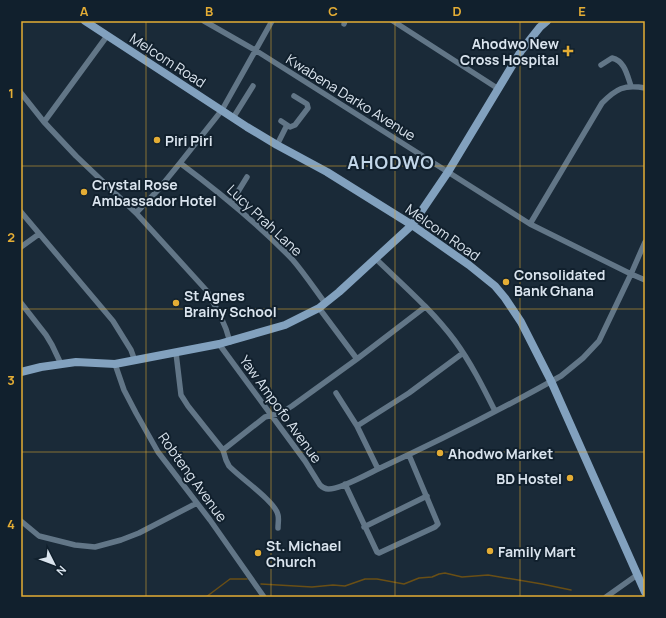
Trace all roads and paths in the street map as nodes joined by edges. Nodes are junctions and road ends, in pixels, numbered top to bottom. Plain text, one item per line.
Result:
1 (85, 21) edge
2 (204, 21) edge
3 (272, 21) edge
4 (393, 21) edge
5 (547, 21) edge
6 (107, 36) junction
7 (255, 50) junction
8 (601, 65) dead end
9 (253, 86) dead end
10 (630, 86) junction
11 (497, 88) junction
12 (645, 88) edge
13 (21, 93) edge
14 (294, 96) dead end
15 (222, 110) junction
16 (233, 118) junction
17 (281, 121) dead end
18 (44, 122) junction
19 (287, 125) junction
20 (277, 145) junction
21 (180, 163) junction
22 (448, 172) junction
23 (247, 177) dead end
24 (231, 203) junction
25 (21, 212) edge
26 (136, 213) junction
27 (530, 224) junction
28 (412, 225) junction
29 (39, 234) junction
30 (645, 242) edge
31 (21, 247) edge
32 (376, 259) junction
33 (631, 274) junction
34 (645, 280) edge
35 (21, 304) edge
36 (322, 306) junction
37 (425, 307) junction
38 (230, 342) junction
39 (219, 344) junction
40 (176, 353) junction
41 (463, 354) junction
42 (358, 359) junction
43 (134, 361) junction
44 (61, 364) junction
45 (115, 364) junction
46 (21, 372) edge
47 (551, 381) junction
48 (336, 393) dead end
49 (495, 411) junction
50 (271, 415) junction
51 (357, 426) junction
52 (224, 450) junction
53 (409, 455) junction
54 (378, 469) junction
55 (345, 484) junction
56 (427, 496) junction
57 (197, 503) junction
58 (21, 521) edge
59 (364, 527) junction
60 (278, 528) dead end
61 (637, 575) junction
62 (645, 592) edge
63 (264, 597) edge
64 (606, 597) edge

1 - 6 main road, Melcom Road
2 - 7 street, Kwabena Darko Avenue
3 - 7 street
4 - 11 street
5 - 11 main road
6 - 15 main road, Melcom Road
6 - 18 street
7 - 15 street
7 - 22 street, Kwabena Darko Avenue
8 - 10 street
9 - 16 street
10 - 12 street
10 - 27 street
11 - 22 main road
13 - 18 street
14 - 19 street
15 - 16 main road, Melcom Road
15 - 21 street
16 - 20 main road, Melcom Road
17 - 19 street
18 - 26 street
19 - 20 street
20 - 28 main road, Melcom Road
21 - 24 street, Lucy Prah Lane
21 - 26 street
22 - 27 street, Kwabena Darko Avenue
22 - 28 main road
23 - 24 street
24 - 36 street, Lucy Prah Lane
25 - 29 street
26 - 38 street
27 - 33 street, Kwabena Darko Avenue
28 - 32 main road
28 - 47 main road, Melcom Road
29 - 31 street
29 - 43 street
30 - 33 street
32 - 36 main road
32 - 37 street
33 - 34 street, Kwabena Darko Avenue
33 - 47 street
35 - 44 street
36 - 38 main road
36 - 42 street, Lucy Prah Lane
37 - 41 street
37 - 42 street
38 - 39 main road
39 - 40 main road
39 - 50 street, Yaw Ampofo Avenue
40 - 43 main road
40 - 52 street
41 - 49 street
41 - 51 street
42 - 50 street
43 - 45 main road
44 - 45 main road
44 - 46 main road
45 - 57 street, Robteng Avenue
47 - 49 street
47 - 61 main road, Melcom Road
48 - 51 street
49 - 53 street
50 - 52 street
50 - 55 street, Yaw Ampofo Avenue
51 - 54 street
52 - 60 street
53 - 54 street
53 - 56 street
54 - 55 street
55 - 59 street
56 - 59 street
56 - 59 street
57 - 58 street
57 - 63 street, Robteng Avenue
61 - 62 main road, Melcom Road
61 - 64 street

